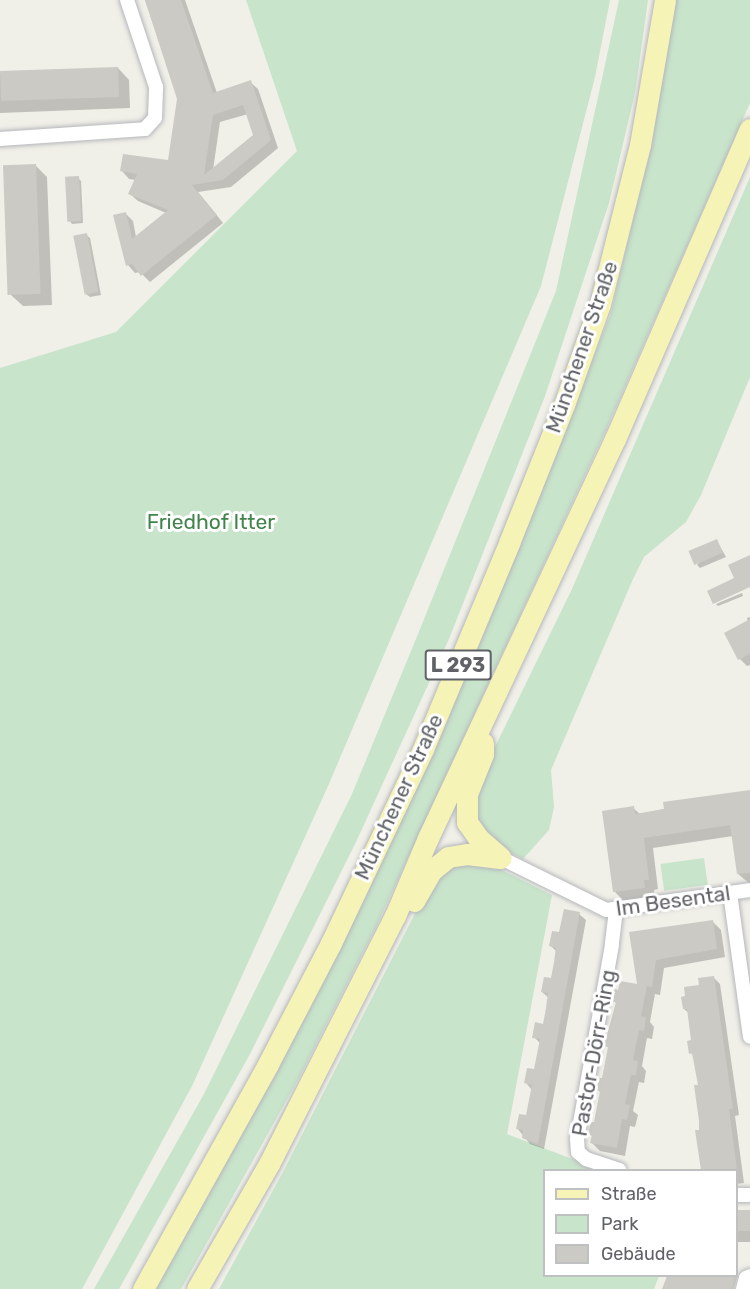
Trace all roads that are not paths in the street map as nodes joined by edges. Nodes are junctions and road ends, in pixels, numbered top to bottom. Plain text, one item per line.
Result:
1 (128, 0) edge
2 (665, 0) edge
3 (750, 129) edge
4 (0, 139) edge
5 (483, 722) junction
6 (501, 858) junction
7 (750, 890) edge
8 (730, 893) junction
9 (616, 910) junction
10 (395, 916) junction
11 (750, 1037) edge
12 (616, 1169) edge
13 (750, 1276) edge
14 (143, 1289) edge
15 (197, 1289) edge
16 (743, 1289) edge

1 - 4 street
2 - 14 main road, Münchener Straße / L 293
3 - 5 main road, Münchener Straße / L 293
5 - 6 main road
5 - 10 main road, Münchener Straße / L 293
6 - 9 street, Im Besental
6 - 10 main road
7 - 8 street, Im Besental
8 - 9 street, Im Besental
8 - 11 street
9 - 12 street, Pastor-Dörr-Ring
10 - 15 main road, Münchener Straße / L 293
13 - 16 street

